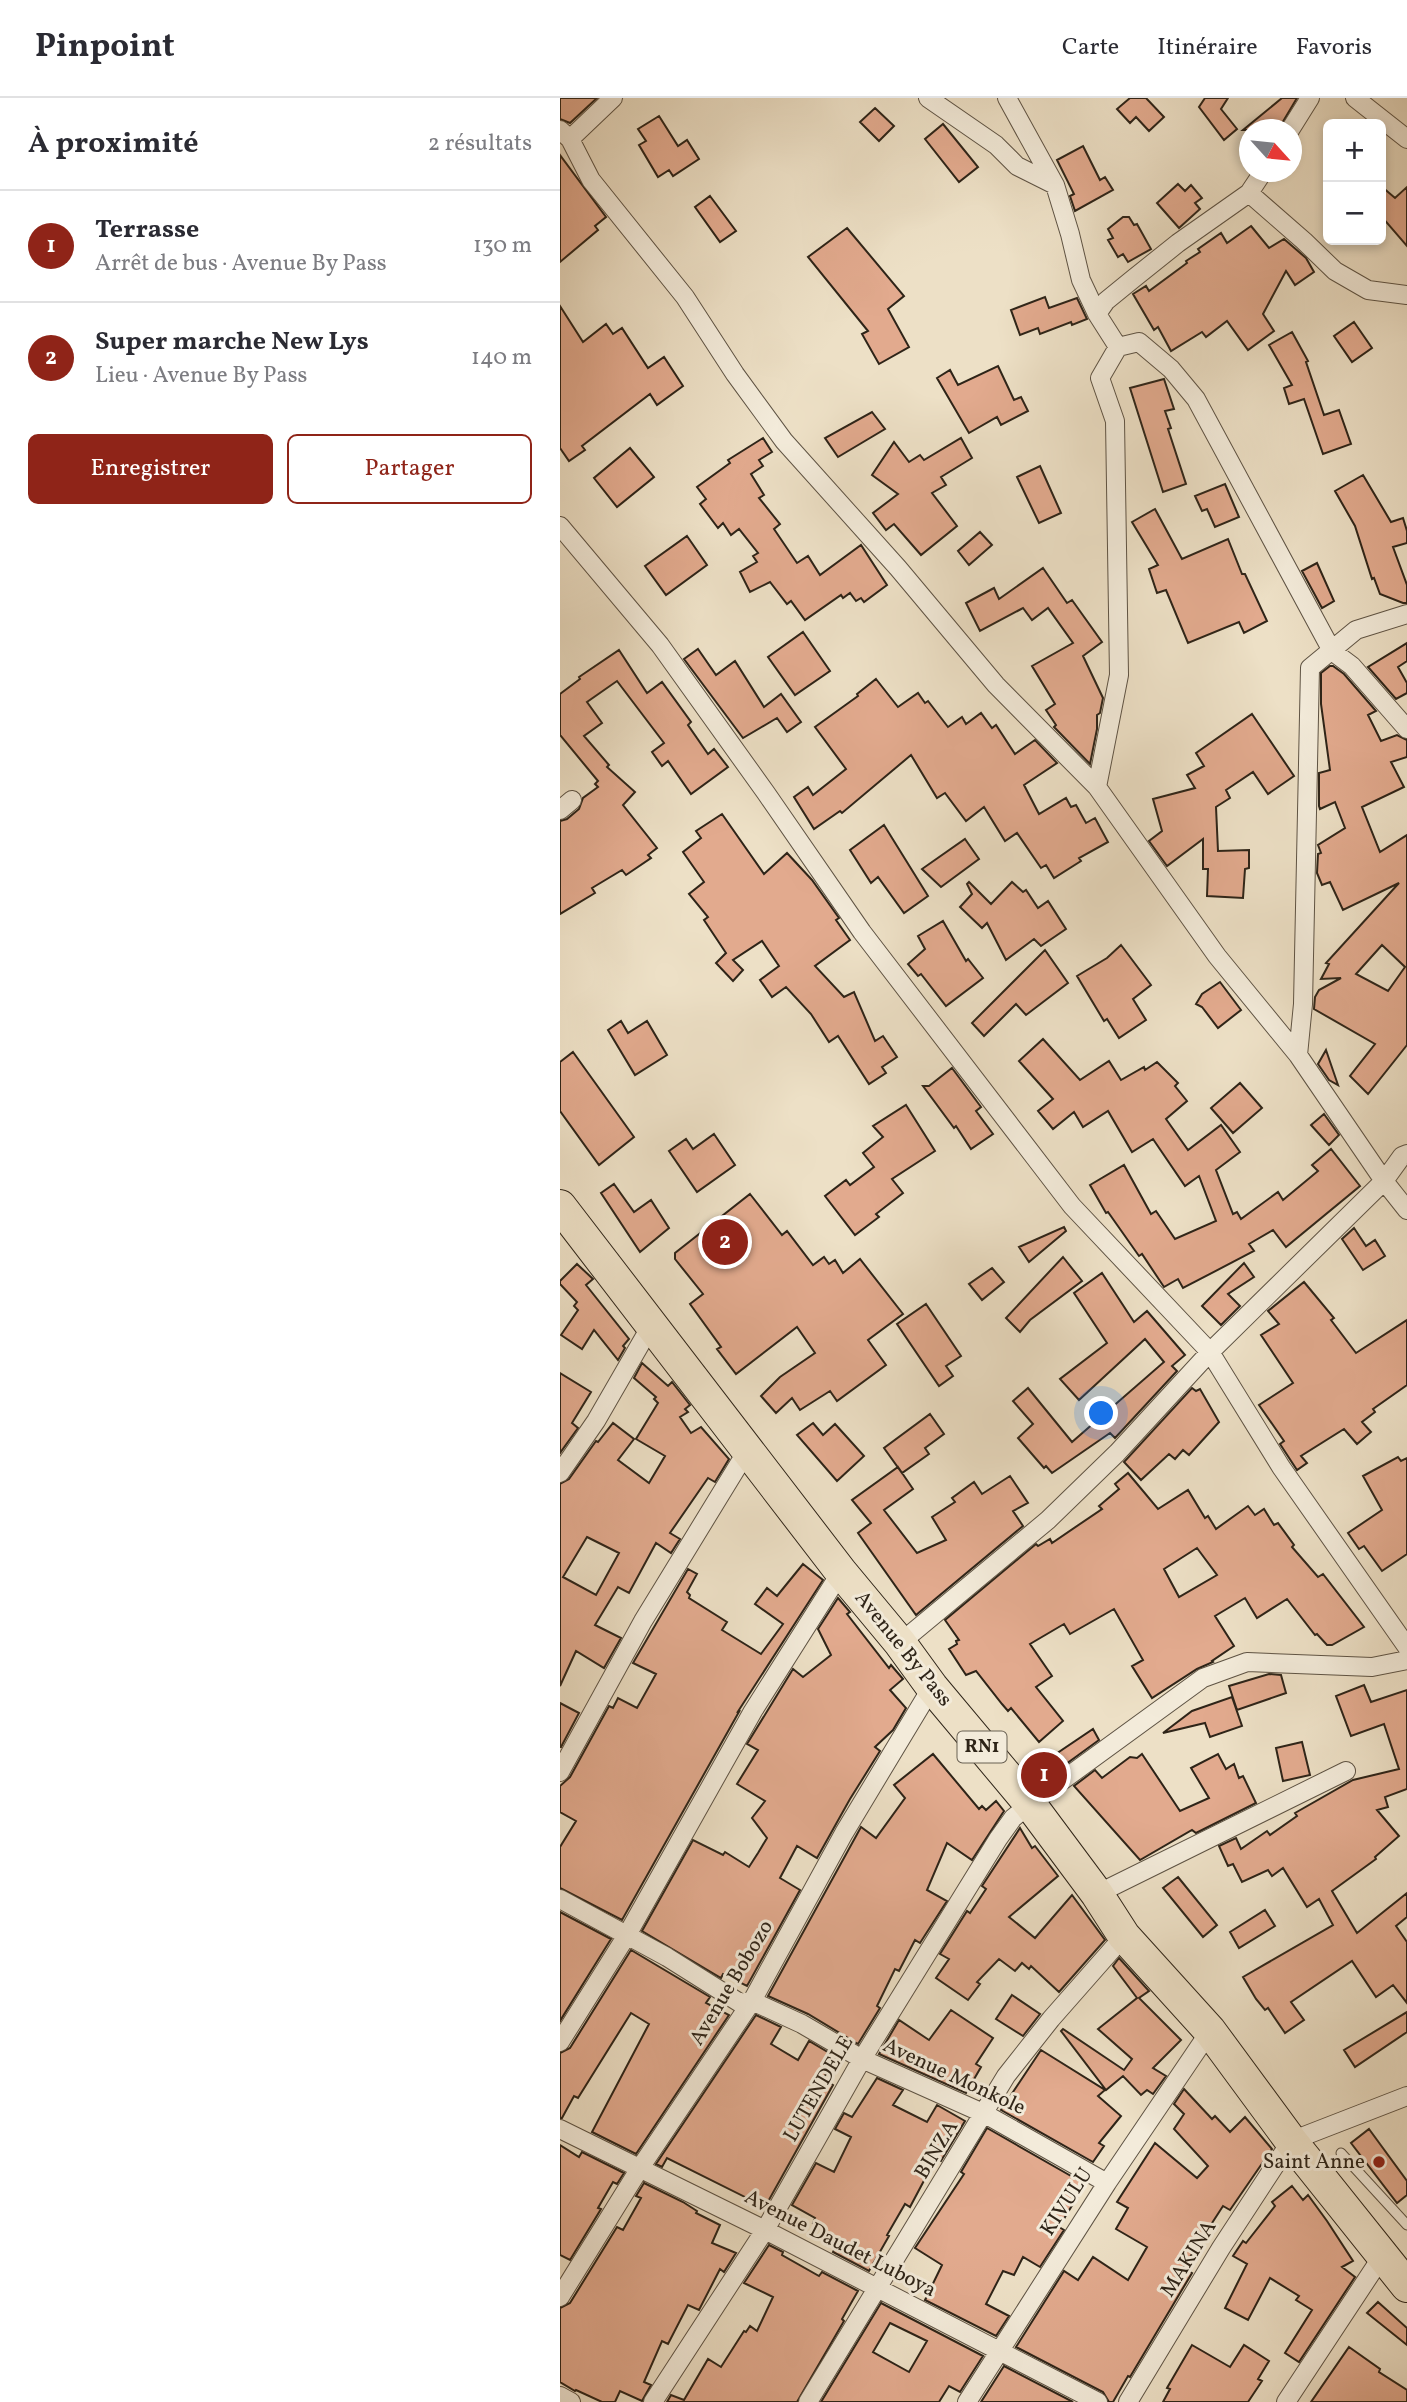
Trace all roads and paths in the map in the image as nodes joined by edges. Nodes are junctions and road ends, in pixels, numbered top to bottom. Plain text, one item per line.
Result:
1 (613, 98) edge
2 (928, 98) edge
3 (1007, 98) edge
4 (1310, 98) edge
5 (1355, 98) edge
6 (1297, 119) edge
7 (565, 134) edge
8 (1407, 139) edge
9 (1256, 182) edge
10 (1055, 185) junction
11 (1249, 193) junction
12 (1407, 295) edge
13 (1097, 314) junction
14 (1118, 347) junction
15 (560, 526) edge
16 (1407, 614) edge
17 (1332, 651) junction
18 (1407, 729) edge
19 (1097, 787) junction
20 (1298, 1055) junction
21 (1407, 1154) edge
22 (1384, 1181) junction
23 (1407, 1210) edge
24 (563, 1215) edge
25 (652, 1324) junction
26 (1210, 1352) junction
27 (747, 1451) junction
28 (560, 1473) edge
29 (841, 1573) junction
30 (900, 1643) junction
31 (1407, 1647) edge
32 (1407, 1660) edge
33 (932, 1687) junction
34 (1346, 1771) dead end
35 (560, 1772) edge
36 (1030, 1804) junction
37 (1097, 1894) junction
38 (560, 1899) edge
39 (627, 1935) junction
40 (1125, 1936) junction
41 (752, 2001) junction
42 (1210, 2031) junction
43 (560, 2042) edge
44 (862, 2059) junction
45 (1407, 2096) edge
46 (985, 2114) junction
47 (560, 2129) edge
48 (1291, 2141) junction
49 (1341, 2153) dead end
50 (640, 2168) junction
51 (1107, 2183) junction
52 (1407, 2225) edge
53 (765, 2231) junction
54 (1384, 2255) junction
55 (1407, 2286) edge
56 (878, 2290) junction
57 (560, 2297) edge
58 (999, 2350) junction
59 (560, 2396) edge
60 (571, 2402) edge
61 (653, 2402) edge
62 (808, 2402) edge
63 (967, 2402) edge
64 (1098, 2402) edge
65 (1128, 2402) edge
66 (1286, 2402) edge

1 - 7 street
2 - 10 street
3 - 10 street
4 - 6 street
5 - 8 street
7 - 19 street
9 - 11 street
10 - 13 street
11 - 12 street
11 - 13 street
13 - 14 street
14 - 17 street
14 - 19 street
15 - 26 street
16 - 17 street
17 - 18 street
17 - 20 street
19 - 20 street
20 - 22 street
21 - 22 street
22 - 23 street
22 - 26 street
24 - 25 highway, Avenue By Pass / RN1
25 - 27 highway, Avenue By Pass / RN1
25 - 28 street
26 - 30 street
26 - 31 street
27 - 29 highway, Avenue By Pass / RN1
27 - 35 street
29 - 30 highway, Avenue By Pass / RN1
29 - 39 street
30 - 33 highway, Avenue By Pass / RN1
32 - 36 street, LUTENDELE
33 - 36 highway, Avenue By Pass / RN1
33 - 41 street, Avenue Bobozo
34 - 37 street
36 - 37 highway, Avenue By Pass / RN1
36 - 44 street, LUTENDELE
37 - 40 highway, Avenue By Pass / RN1
38 - 39 street, Avenue Monkole
39 - 41 street, Avenue Monkole
39 - 43 street
40 - 42 highway, Avenue By Pass / RN1
40 - 46 street, BINZA
41 - 44 street, Avenue Monkole
41 - 50 street, Avenue Bobozo
42 - 48 highway, Avenue By Pass / RN1
42 - 51 street, KIVULU
44 - 46 street, Avenue Monkole
44 - 53 street, LUTENDELE
45 - 48 street
46 - 51 street, Avenue Monkole
46 - 56 street, BINZA
47 - 50 street, Avenue Daudet Luboya
48 - 54 highway, Avenue By Pass / RN1
48 - 65 street, MAKINA
49 - 52 lane
50 - 53 street, Avenue Daudet Luboya
50 - 57 street, Avenue Bobozo
51 - 58 street, KIVULU
53 - 56 street, Avenue Daudet Luboya
53 - 61 street, LUTENDELE
54 - 55 highway, Avenue By Pass / RN1
54 - 66 street
56 - 58 street, Avenue Daudet Luboya
56 - 62 street, BINZA
58 - 63 street, KIVULU
58 - 64 street, Avenue Daudet Luboya
59 - 60 street

